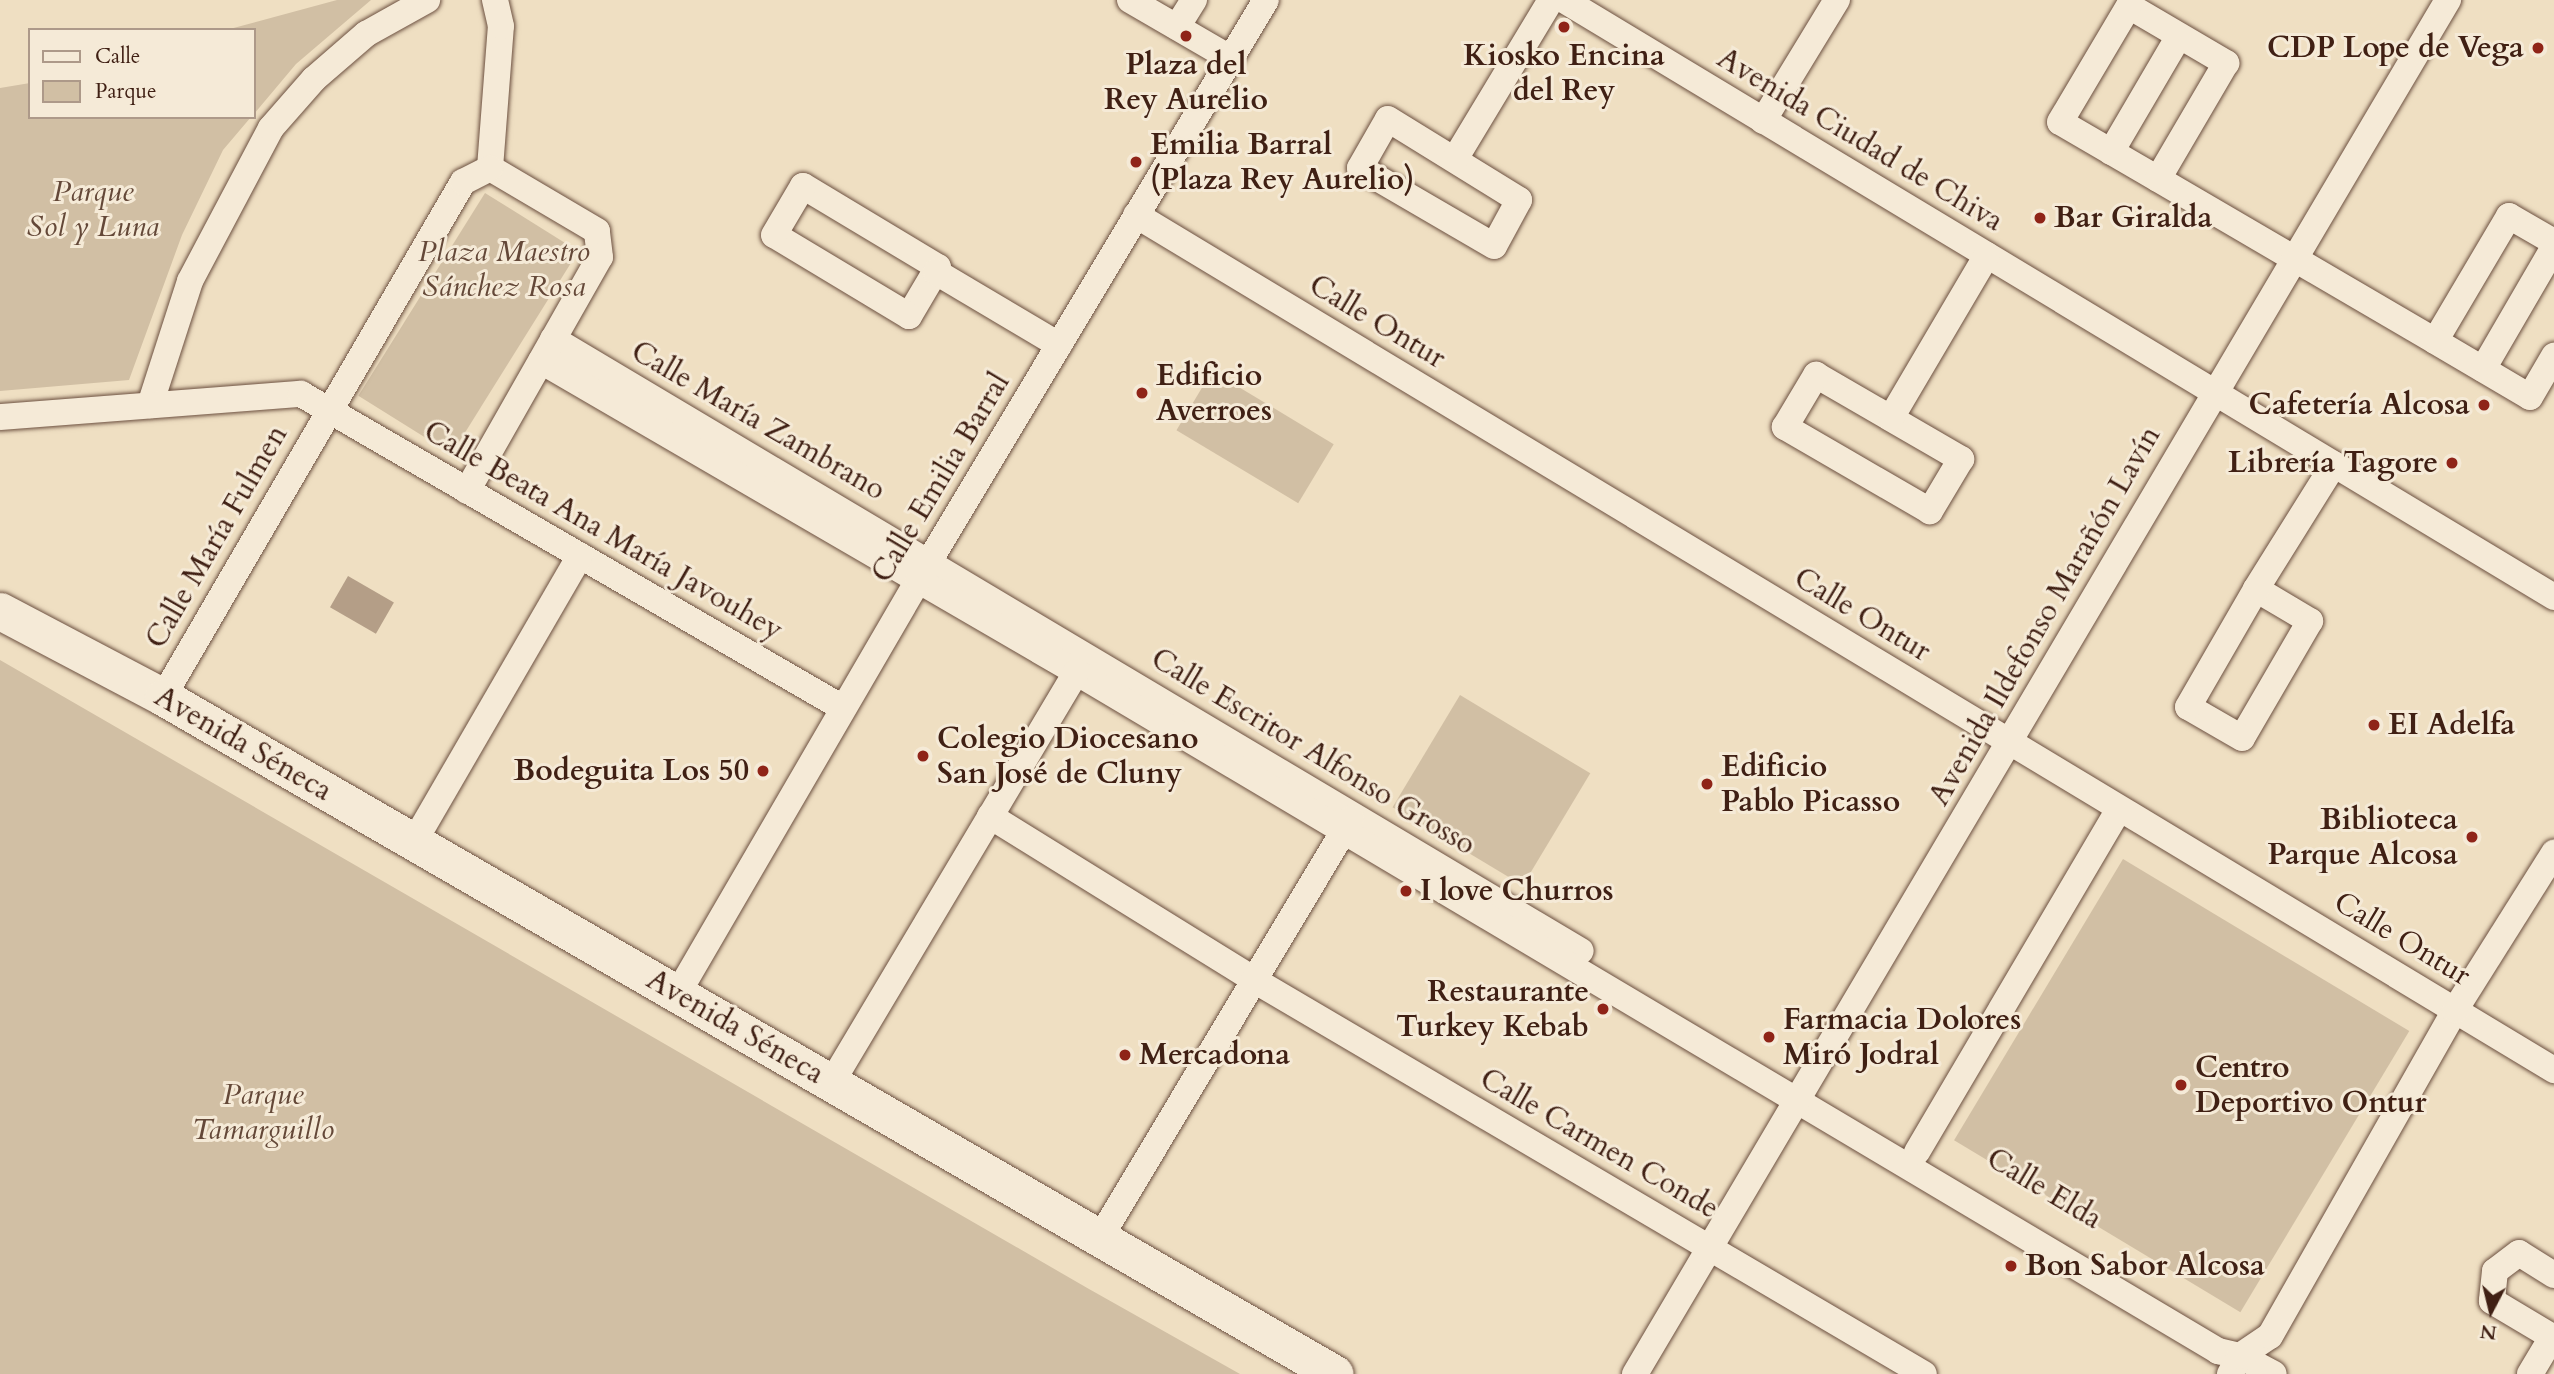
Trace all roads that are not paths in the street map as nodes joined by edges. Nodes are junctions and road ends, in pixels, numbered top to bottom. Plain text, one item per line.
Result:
1 (427, 0) edge
2 (495, 0) edge
3 (1130, 0) edge
4 (1194, 0) edge
5 (1551, 0) edge
6 (1564, 0) edge
7 (1837, 0) edge
8 (2448, 0) edge
9 (1258, 3) edge
10 (1177, 27) junction
11 (2179, 36) junction
12 (1230, 58) junction
13 (1763, 121) junction
14 (2111, 152) junction
15 (1455, 159) junction
16 (490, 168) junction
17 (2158, 179) junction
18 (1136, 215) junction
19 (2554, 245) edge
20 (1987, 255) junction
21 (2293, 258) junction
22 (936, 272) junction
23 (2435, 341) junction
24 (1059, 345) junction
25 (547, 350) junction
26 (2554, 356) edge
27 (2483, 369) junction
28 (2215, 391) junction
29 (150, 405) junction
30 (329, 410) junction
31 (0, 417) edge
32 (1891, 418) junction
33 (2334, 464) junction
34 (467, 491) junction
35 (580, 556) junction
36 (924, 570) junction
37 (0, 584) edge
38 (2256, 589) junction
39 (2554, 597) edge
40 (0, 611) edge
41 (1076, 672) junction
42 (148, 689) junction
43 (843, 708) junction
44 (2008, 743) junction
45 (2119, 809) junction
46 (990, 816) junction
47 (1348, 824) junction
48 (414, 842) junction
49 (2554, 853) edge
50 (1254, 980) junction
51 (678, 993) junction
52 (2455, 1010) junction
53 (2554, 1070) edge
54 (832, 1082) junction
55 (1802, 1093) junction
56 (1917, 1152) junction
57 (1100, 1238) junction
58 (1711, 1249) junction
59 (2554, 1275) edge
60 (2553, 1337) edge
61 (2235, 1365) edge
62 (1335, 1374) edge
63 (1635, 1374) edge
64 (1923, 1374) edge
65 (2274, 1374) edge
66 (2530, 1374) edge

1 - 29 street
2 - 16 street
3 - 10 street
4 - 10 street
5 - 15 street
6 - 13 street, Avenida Ciudad de Chiva
7 - 13 street
8 - 21 street, Avenida Ildefonso Marañón Lavín
9 - 12 street, Calle Emilia Barral
10 - 12 street
11 - 14 street
11 - 14 street
11 - 17 street
12 - 18 street, Calle Emilia Barral
13 - 20 street, Avenida Ciudad de Chiva
14 - 17 street
15 - 15 street
16 - 25 street
16 - 30 street
17 - 21 street
18 - 24 street, Calle Emilia Barral
18 - 44 street, Calle Ontur
19 - 23 street
19 - 27 street
20 - 28 street, Avenida Ciudad de Chiva
20 - 32 street
21 - 23 street
21 - 28 street, Avenida Ildefonso Marañón Lavín
22 - 22 street
22 - 24 street
23 - 27 street
24 - 36 street, Calle Emilia Barral
25 - 34 street
25 - 36 street, Calle María Zambrano
26 - 27 street
28 - 33 street, Avenida Ciudad de Chiva
28 - 44 street, Avenida Ildefonso Marañón Lavín
29 - 30 street, Calle Beata Ana María Javouhey
29 - 31 street, Calle Beata Ana María Javouhey
30 - 34 street, Calle Beata Ana María Javouhey
30 - 42 street, Calle María Fulmen
32 - 32 street
33 - 38 street
33 - 39 street, Avenida Ciudad de Chiva
34 - 35 street, Calle Beata Ana María Javouhey
35 - 43 street, Calle Beata Ana María Javouhey
35 - 48 street
36 - 41 street, Calle Escritor Alfonso Grosso
36 - 43 street, Calle Emilia Barral
36 - 47 street, Calle Escritor Alfonso Grosso
37 - 42 street, Avenida Séneca
38 - 38 street
40 - 42 street, Avenida Séneca
41 - 46 street
41 - 47 street, Calle Escritor Alfonso Grosso
42 - 48 street, Avenida Séneca
43 - 51 street, Calle Emilia Barral
44 - 45 street, Calle Ontur
44 - 55 street, Avenida Ildefonso Marañón Lavín
45 - 52 street, Calle Ontur
45 - 56 street
46 - 50 street, Calle Carmen Conde
46 - 54 street
47 - 50 street
47 - 55 street, Calle Escritor Alfonso Grosso
48 - 51 street, Avenida Séneca
49 - 52 street
50 - 57 street
50 - 58 street, Calle Carmen Conde
51 - 54 street, Avenida Séneca
52 - 53 street, Calle Ontur
52 - 61 street
54 - 57 street, Avenida Séneca
55 - 56 street, Calle Elda
55 - 58 street, Avenida Ildefonso Marañón Lavín
55 - 61 street, Calle Elda
56 - 61 street, Calle Elda
57 - 62 street, Avenida Séneca
58 - 63 street, Avenida Ildefonso Marañón Lavín
58 - 64 street, Calle Carmen Conde
59 - 60 street
60 - 66 street
61 - 65 street, Calle Elda

